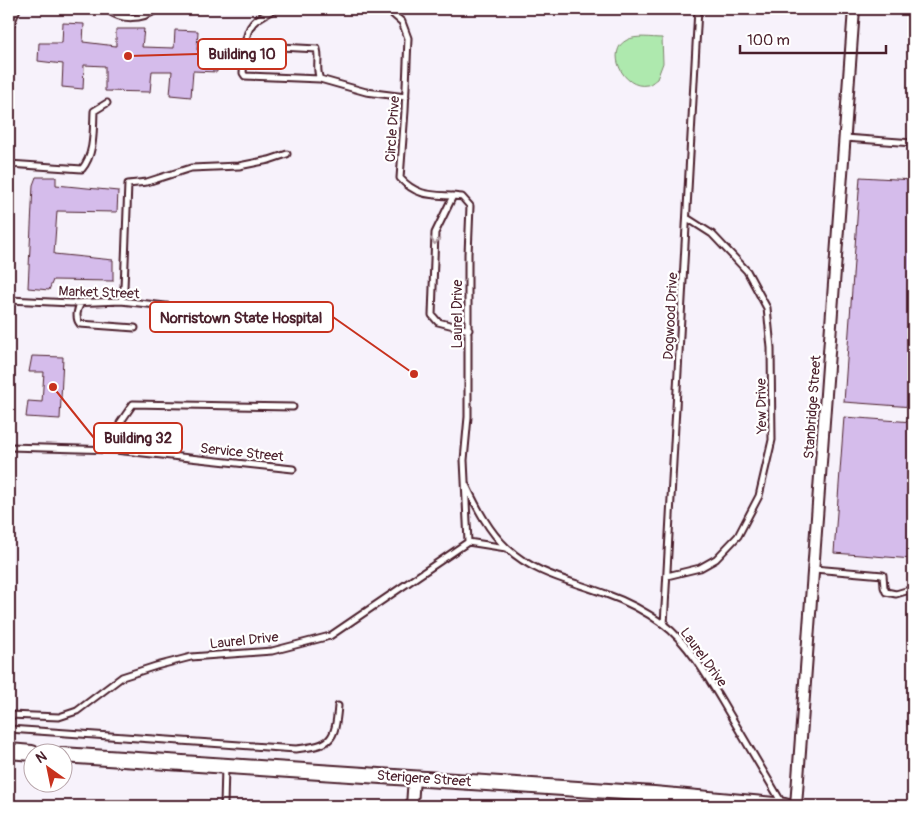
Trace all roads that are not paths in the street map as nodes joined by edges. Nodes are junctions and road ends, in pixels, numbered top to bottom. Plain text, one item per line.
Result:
1 (17, 9) edge
2 (107, 9) edge
3 (157, 9) edge
4 (275, 9) edge
5 (387, 9) edge
6 (698, 9) edge
7 (854, 9) edge
8 (9, 29) edge
9 (245, 45) junction
10 (320, 79) junction
11 (406, 97) junction
12 (107, 103) dead end
13 (845, 138) junction
14 (913, 143) edge
15 (287, 154) dead end
16 (9, 164) edge
17 (453, 196) junction
18 (470, 206) joint
19 (686, 218) junction
20 (9, 300) edge
21 (121, 301) junction
22 (81, 303) junction
23 (218, 312) dead end
24 (135, 328) dead end
25 (468, 330) junction
26 (293, 407) dead end
27 (9, 447) edge
28 (115, 450) junction
29 (293, 469) dead end
30 (465, 482) junction
31 (468, 542) junction
32 (506, 548) junction
33 (814, 569) junction
34 (667, 576) junction
35 (913, 589) edge
36 (664, 624) junction
37 (338, 706) dead end
38 (9, 715) edge
39 (9, 729) edge
40 (9, 751) edge
41 (22, 752) edge
42 (72, 756) edge
43 (225, 766) junction
44 (414, 777) junction
45 (724, 803) edge
46 (224, 806) edge
47 (412, 806) edge
48 (777, 806) edge
49 (796, 806) edge

1 - 8 lane
2 - 3 lane
4 - 9 lane
5 - 11 lane, Circle Drive
6 - 19 lane, Dogwood Drive
7 - 13 street, Stanbridge Street
9 - 10 lane
9 - 10 lane
10 - 11 lane
11 - 17 lane, Circle Drive
12 - 16 lane
13 - 14 lane
13 - 33 street, Stanbridge Street
15 - 21 lane
17 - 18 lane, Circle Drive
17 -> 25 lane
18 - 25 lane, Laurel Drive
19 - 34 lane, Dogwood Drive
19 - 34 lane, Yew Drive
20 - 22 lane, Market Street
21 - 22 lane, Market Street
21 - 23 lane, Market Street
22 - 24 lane
25 - 30 lane, Laurel Drive
26 - 28 lane
27 - 28 lane, Service Street
28 - 29 lane, Service Street
30 - 31 lane, Laurel Drive
30 - 32 lane, Laurel Drive
31 - 32 lane, Laurel Drive
31 - 38 lane, Laurel Drive
32 - 36 lane, Laurel Drive
33 - 35 lane
33 - 49 street, Stanbridge Street
34 - 36 lane, Dogwood Drive
36 - 48 lane, Laurel Drive
37 - 39 lane
40 - 41 street
42 - 43 street, Sterigere Street
43 - 44 street, Sterigere Street
43 - 46 lane
44 - 45 street, Sterigere Street
44 - 47 street
45 - 48 street, Sterigere Street

